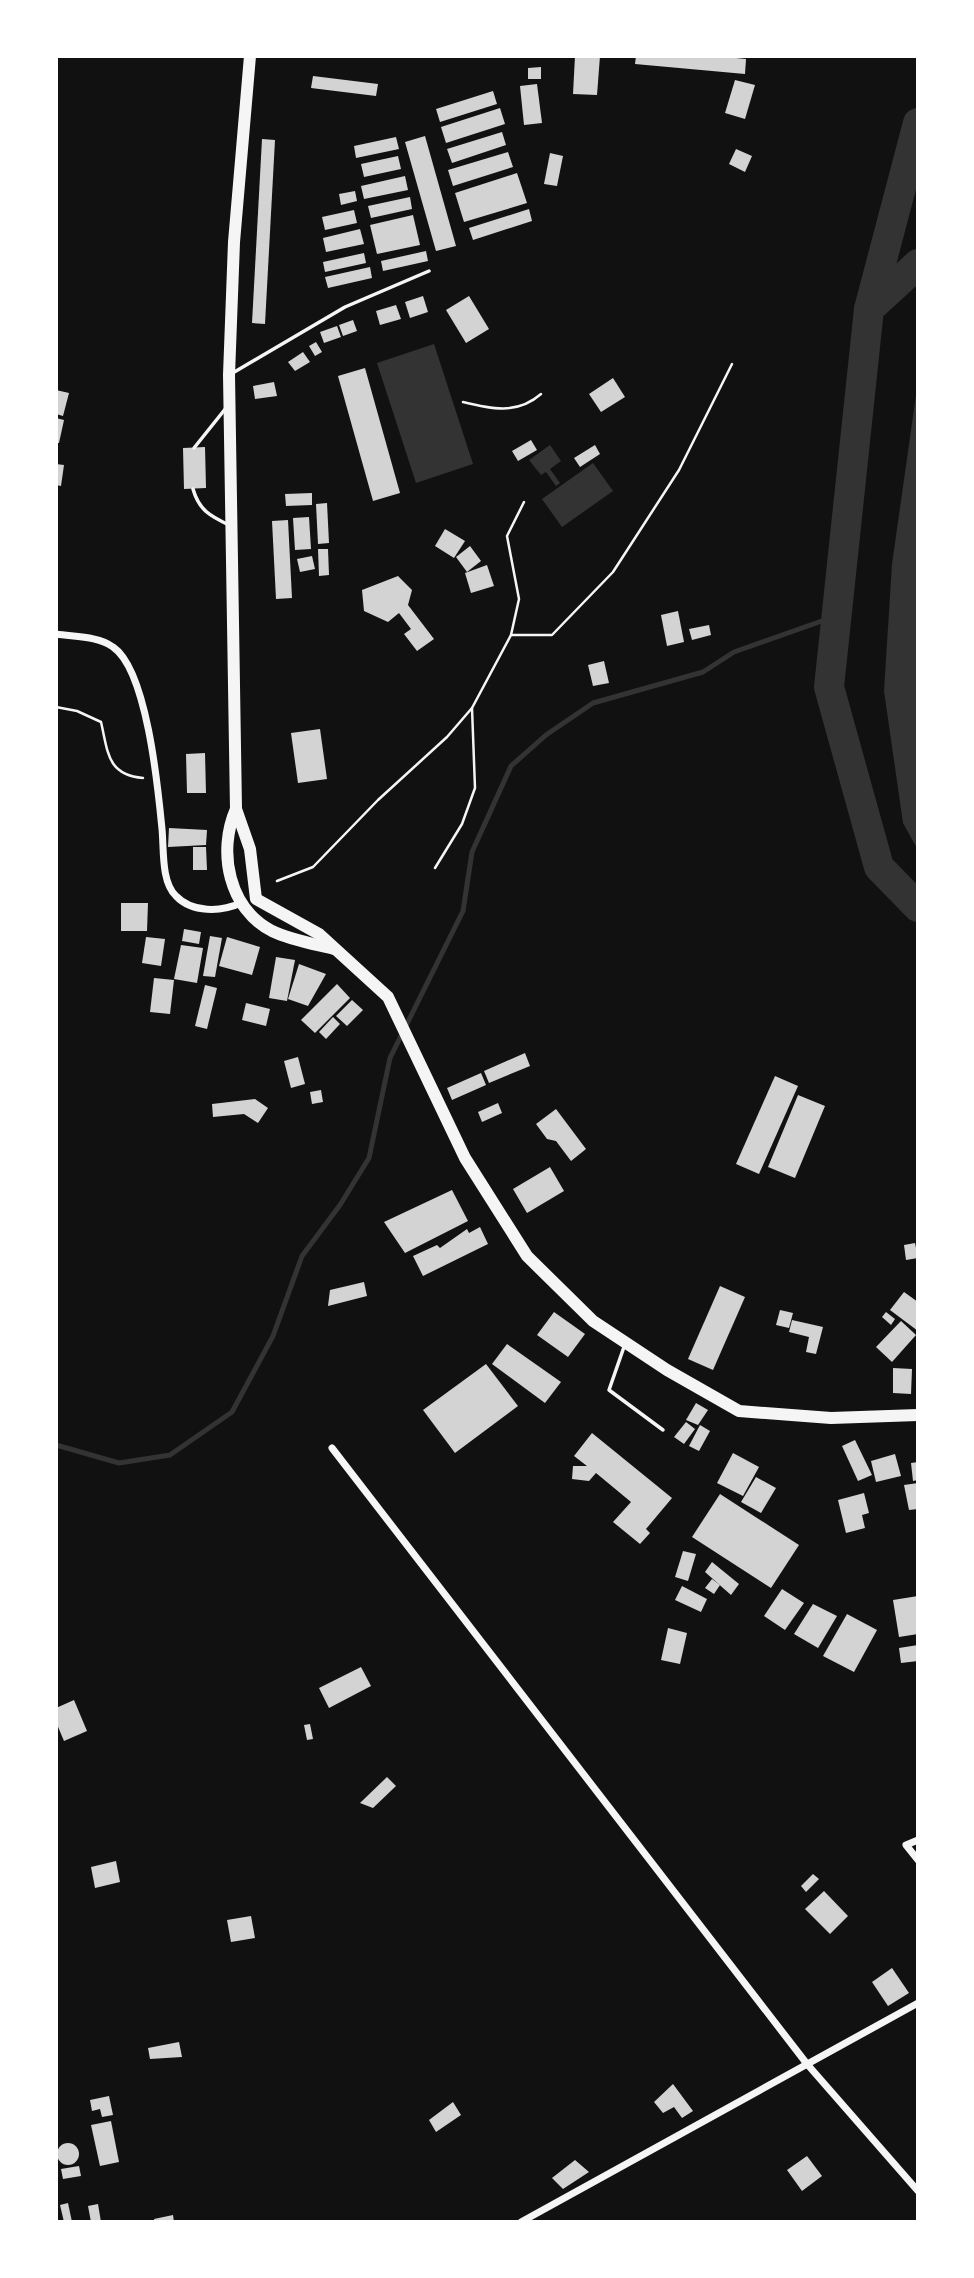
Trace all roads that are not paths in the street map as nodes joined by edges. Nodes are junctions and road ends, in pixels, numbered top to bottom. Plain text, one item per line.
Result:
1 (250, 56) edge
2 (429, 271) dead end
3 (229, 375) junction
4 (229, 404) junction
5 (194, 448) dead end
6 (193, 489) dead end
7 (231, 526) junction
8 (56, 634) edge
9 (236, 809) junction
10 (247, 899) junction
11 (337, 950) junction
12 (625, 1342) junction
13 (918, 1415) edge
14 (663, 1430) dead end
15 (332, 1448) dead end
16 (918, 1840) edge
17 (918, 1860) edge
18 (918, 2003) edge
19 (807, 2064) junction
20 (918, 2191) edge
21 (521, 2222) edge

1 - 3 highway
2 - 3 lane
3 - 4 highway
4 - 5 lane
4 - 7 highway
6 - 7 lane
7 - 9 highway
8 - 10 street
9 - 10 highway
9 - 10 highway
10 - 11 highway
10 - 11 highway
11 - 12 highway
12 - 13 highway
12 - 14 lane
15 - 19 street
16 - 17 street
18 - 19 street
19 - 20 street
19 - 21 street

